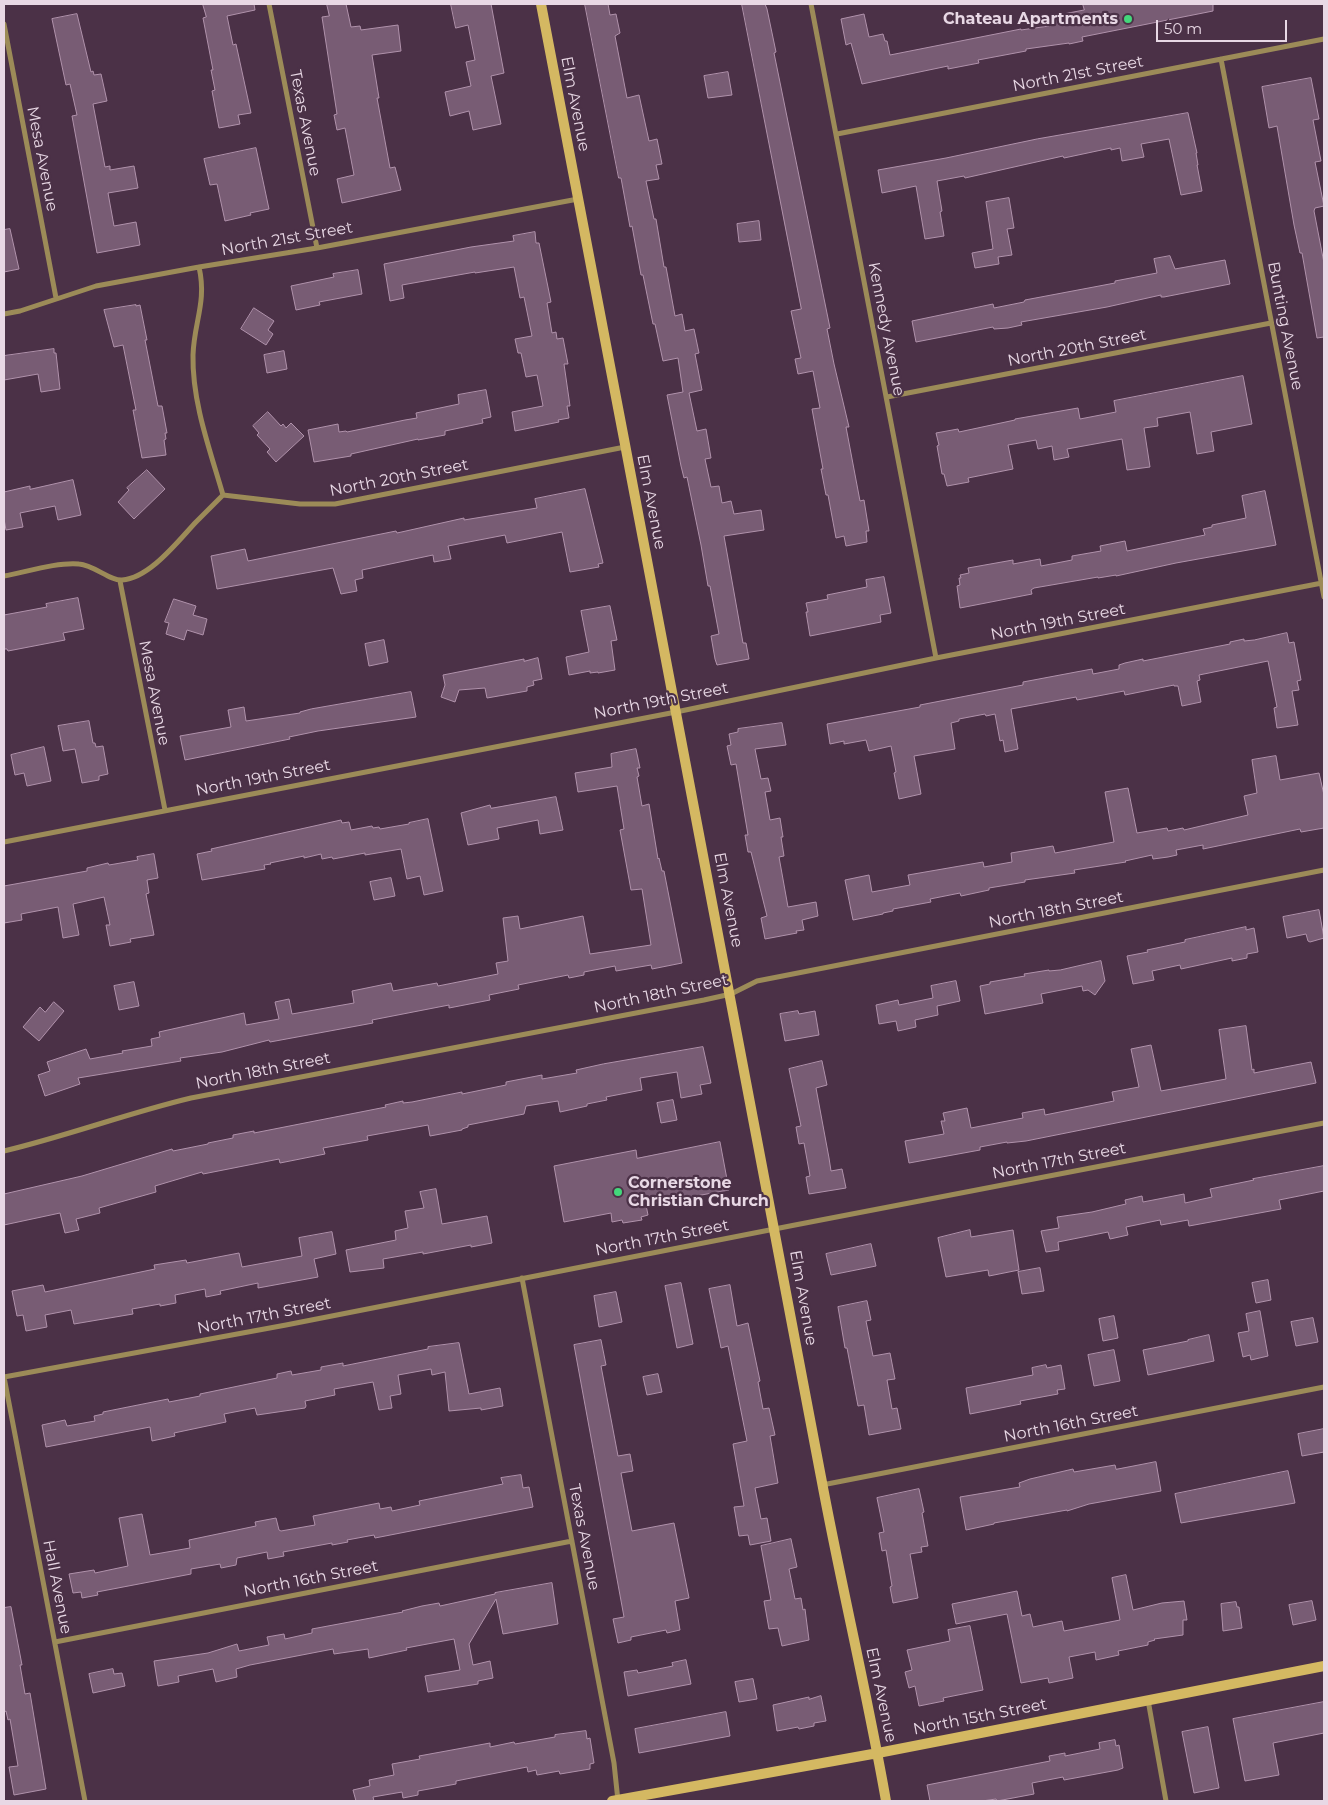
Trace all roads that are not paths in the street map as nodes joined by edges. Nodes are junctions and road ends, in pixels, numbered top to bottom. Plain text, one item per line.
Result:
1 (270, 4) edge
2 (540, 4) edge
3 (811, 4) edge
4 (4, 24) edge
5 (1324, 39) edge
6 (1221, 59) junction
7 (837, 134) junction
8 (578, 199) junction
9 (317, 248) junction
10 (199, 267) junction
11 (56, 298) junction
12 (4, 314) edge
13 (1272, 323) junction
14 (887, 397) junction
15 (625, 447) junction
16 (223, 495) junction
17 (4, 576) edge
18 (120, 581) junction
19 (1322, 582) junction
20 (1324, 597) edge
21 (936, 658) junction
22 (676, 712) junction
23 (164, 810) junction
24 (4, 842) edge
25 (1324, 870) edge
26 (731, 994) junction
27 (1324, 1124) edge
28 (4, 1151) edge
29 (776, 1228) junction
30 (522, 1278) junction
31 (4, 1377) edge
32 (1324, 1387) edge
33 (822, 1484) junction
34 (572, 1541) junction
35 (55, 1642) junction
36 (1324, 1666) edge
37 (1148, 1700) junction
38 (878, 1753) junction
39 (85, 1801) edge
40 (616, 1801) edge
41 (886, 1801) edge
42 (1166, 1801) edge

1 - 9 street, Texas Avenue
2 - 8 street, Elm Avenue
3 - 7 street, Kennedy Avenue
4 - 11 street, Mesa Avenue
5 - 6 street, North 21st Street
6 - 7 street, North 21st Street
6 - 13 street, Bunting Avenue
7 - 14 street, Kennedy Avenue
8 - 9 street, North 21st Street
8 - 15 street, Elm Avenue
9 - 10 street, North 21st Street
10 - 11 street, North 21st Street
10 - 16 street
11 - 12 street, North 21st Street
13 - 14 street, North 20th Street
13 - 19 street, Bunting Avenue
14 - 21 street, Kennedy Avenue
15 - 16 street, North 20th Street
15 - 22 street, Elm Avenue
16 - 18 street
17 - 18 street
18 - 23 street, Mesa Avenue
19 - 20 street, Bunting Avenue
19 - 21 street, North 19th Street
21 - 22 street, North 19th Street
22 - 23 street, North 19th Street
22 - 26 street, Elm Avenue
23 - 24 street, North 19th Street
25 - 26 street, North 18th Street
26 - 28 street, North 18th Street
26 - 29 street, Elm Avenue
27 - 29 street, North 17th Street
29 - 30 street, North 17th Street
29 - 33 street, Elm Avenue
30 - 31 street, North 17th Street
30 - 34 street, Texas Avenue
31 - 35 street, Hall Avenue
32 - 33 street, North 16th Street
33 - 38 street, Elm Avenue
34 - 35 street, North 16th Street
34 - 40 street, Texas Avenue
35 - 39 street, Hall Avenue
36 - 37 street, North 15th Street
37 - 38 street, North 15th Street
37 - 42 street
38 - 40 street, North 15th Street
38 - 41 street, Elm Avenue

